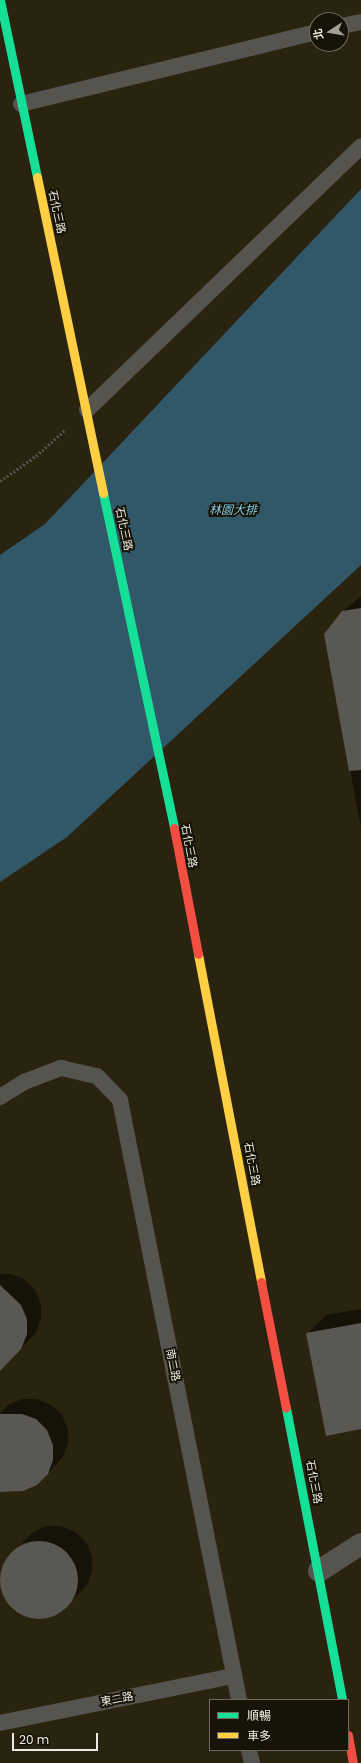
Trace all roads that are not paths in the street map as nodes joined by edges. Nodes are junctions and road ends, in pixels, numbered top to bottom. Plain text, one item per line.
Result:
1 (0, 0) edge
2 (361, 22) edge
3 (349, 24) edge
4 (309, 34) edge
5 (22, 104) junction
6 (361, 146) edge
7 (87, 410) junction
8 (0, 1097) edge
9 (361, 1544) edge
10 (319, 1571) junction
11 (234, 1676) junction
12 (239, 1699) edge
13 (342, 1699) edge
14 (0, 1723) edge
15 (349, 1741) edge
16 (249, 1751) edge
17 (252, 1763) edge
18 (353, 1763) edge

1 - 5 street, 石化三路
2 - 3 lane
4 - 5 lane
5 - 7 street, 石化三路
6 - 7 lane
7 - 10 street, 石化三路
8 - 11 lane, 南二路
9 - 10 street
10 - 13 street, 石化三路
11 - 12 lane, 南二路
11 - 14 lane, 東二路
15 - 18 street
16 - 17 lane

